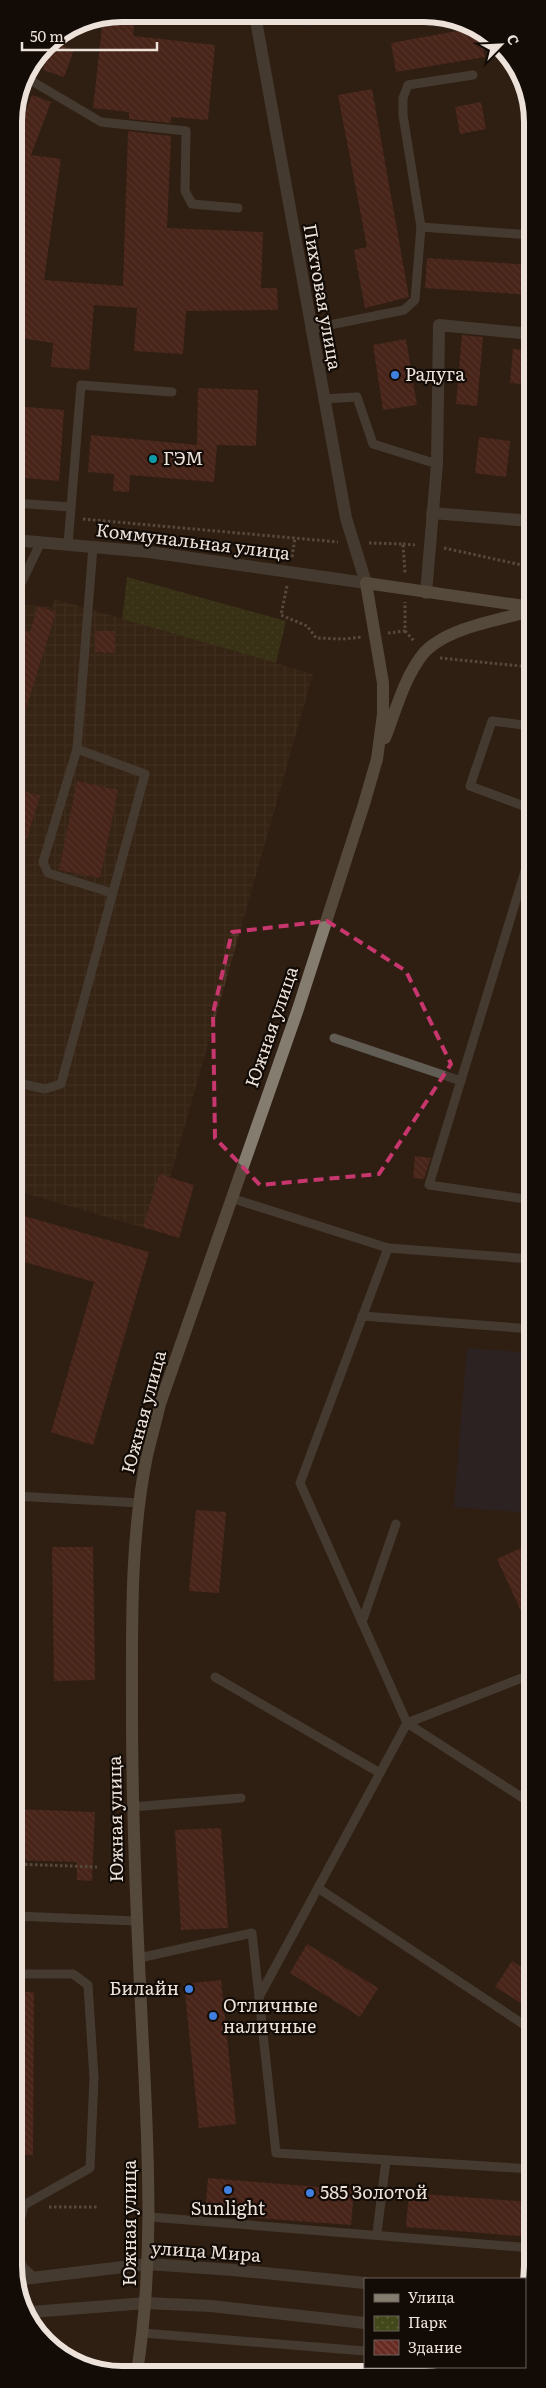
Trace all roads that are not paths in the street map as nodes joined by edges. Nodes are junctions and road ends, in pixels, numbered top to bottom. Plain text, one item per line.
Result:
1 (256, 22) edge
2 (473, 75) dead end
3 (32, 81) edge
4 (238, 208) dead end
5 (421, 227) junction
6 (524, 234) edge
7 (310, 329) junction
8 (524, 333) edge
9 (172, 392) dead end
10 (323, 399) junction
11 (437, 464) junction
12 (23, 504) edge
13 (72, 507) junction
14 (432, 513) junction
15 (524, 520) edge
16 (23, 541) edge
17 (41, 542) junction
18 (68, 544) junction
19 (93, 547) junction
20 (23, 580) edge
21 (366, 583) junction
22 (426, 593) junction
23 (524, 606) edge
24 (524, 613) edge
25 (524, 725) edge
26 (77, 749) junction
27 (377, 758) junction
28 (524, 807) edge
29 (524, 875) edge
30 (112, 893) junction
31 (334, 1038) dead end
32 (461, 1081) junction
33 (23, 1084) edge
34 (230, 1198) junction
35 (523, 1199) edge
36 (388, 1248) junction
37 (523, 1258) edge
38 (362, 1316) junction
39 (523, 1328) edge
40 (22, 1495) edge
41 (140, 1502) junction
42 (396, 1524) dead end
43 (362, 1622) junction
44 (215, 1677) dead end
45 (523, 1677) edge
46 (407, 1723) junction
47 (380, 1773) junction
48 (241, 1798) dead end
49 (523, 1798) edge
50 (132, 1807) junction
51 (318, 1888) junction
52 (22, 1916) edge
53 (136, 1921) junction
54 (139, 1958) junction
55 (22, 1974) edge
56 (259, 1997) junction
57 (523, 2024) edge
58 (386, 2160) junction
59 (523, 2168) edge
60 (22, 2213) edge
61 (150, 2217) junction
62 (377, 2234) junction
63 (523, 2247) edge
64 (148, 2264) junction
65 (22, 2265) edge
66 (34, 2278) junction
67 (23, 2279) edge
68 (364, 2283) edge
69 (146, 2303) junction
70 (34, 2312) edge
71 (364, 2323) edge
72 (143, 2333) junction
73 (364, 2351) edge
74 (138, 2366) edge

1 - 7 street, Пихтовая улица
2 - 5 lane
3 - 4 lane
5 - 6 lane
5 - 7 lane
7 - 10 street, Пихтовая улица
8 - 11 street
9 - 13 lane
10 - 11 lane
10 - 21 street, Пихтовая улица
11 - 14 street
12 - 13 lane
13 - 18 lane
14 - 15 street
14 - 22 street
16 - 17 street, Коммунальная улица
17 - 18 street, Коммунальная улица
17 - 20 lane
18 - 19 street, Коммунальная улица
19 - 21 street, Коммунальная улица
19 - 26 lane
21 - 22 main road
21 - 27 main road, Южная улица
22 - 23 main road
24 - 27 main road
25 - 28 lane
26 - 30 lane
26 - 30 lane
27 - 34 main road, Южная улица
29 - 32 lane
30 - 33 lane
31 - 32 lane
32 - 35 lane
34 - 36 lane
34 - 41 main road, Южная улица
36 - 37 lane
36 - 38 lane
38 - 39 lane
38 - 43 lane
40 - 41 lane
41 - 50 main road, Южная улица
42 - 43 lane
43 - 46 lane
44 - 47 lane
45 - 46 lane
46 - 47 lane
46 - 49 lane
47 - 51 lane
48 - 50 lane
50 - 53 main road, Южная улица
51 - 56 lane
51 - 57 lane
52 - 53 lane
53 - 54 main road, Южная улица
54 - 56 lane
54 - 61 main road, Южная улица
55 - 60 lane
56 - 58 lane
58 - 59 lane
58 - 62 lane
61 - 62 lane
61 - 64 main road, Южная улица
62 - 63 lane
64 - 66 street, улица Мира
64 - 68 street, улица Мира
64 - 69 main road, Южная улица
65 - 66 lane
66 - 67 street, улица Мира
69 - 70 street
69 - 71 street
69 - 72 main road, Южная улица
72 - 73 lane
72 - 74 main road, Южная улица

